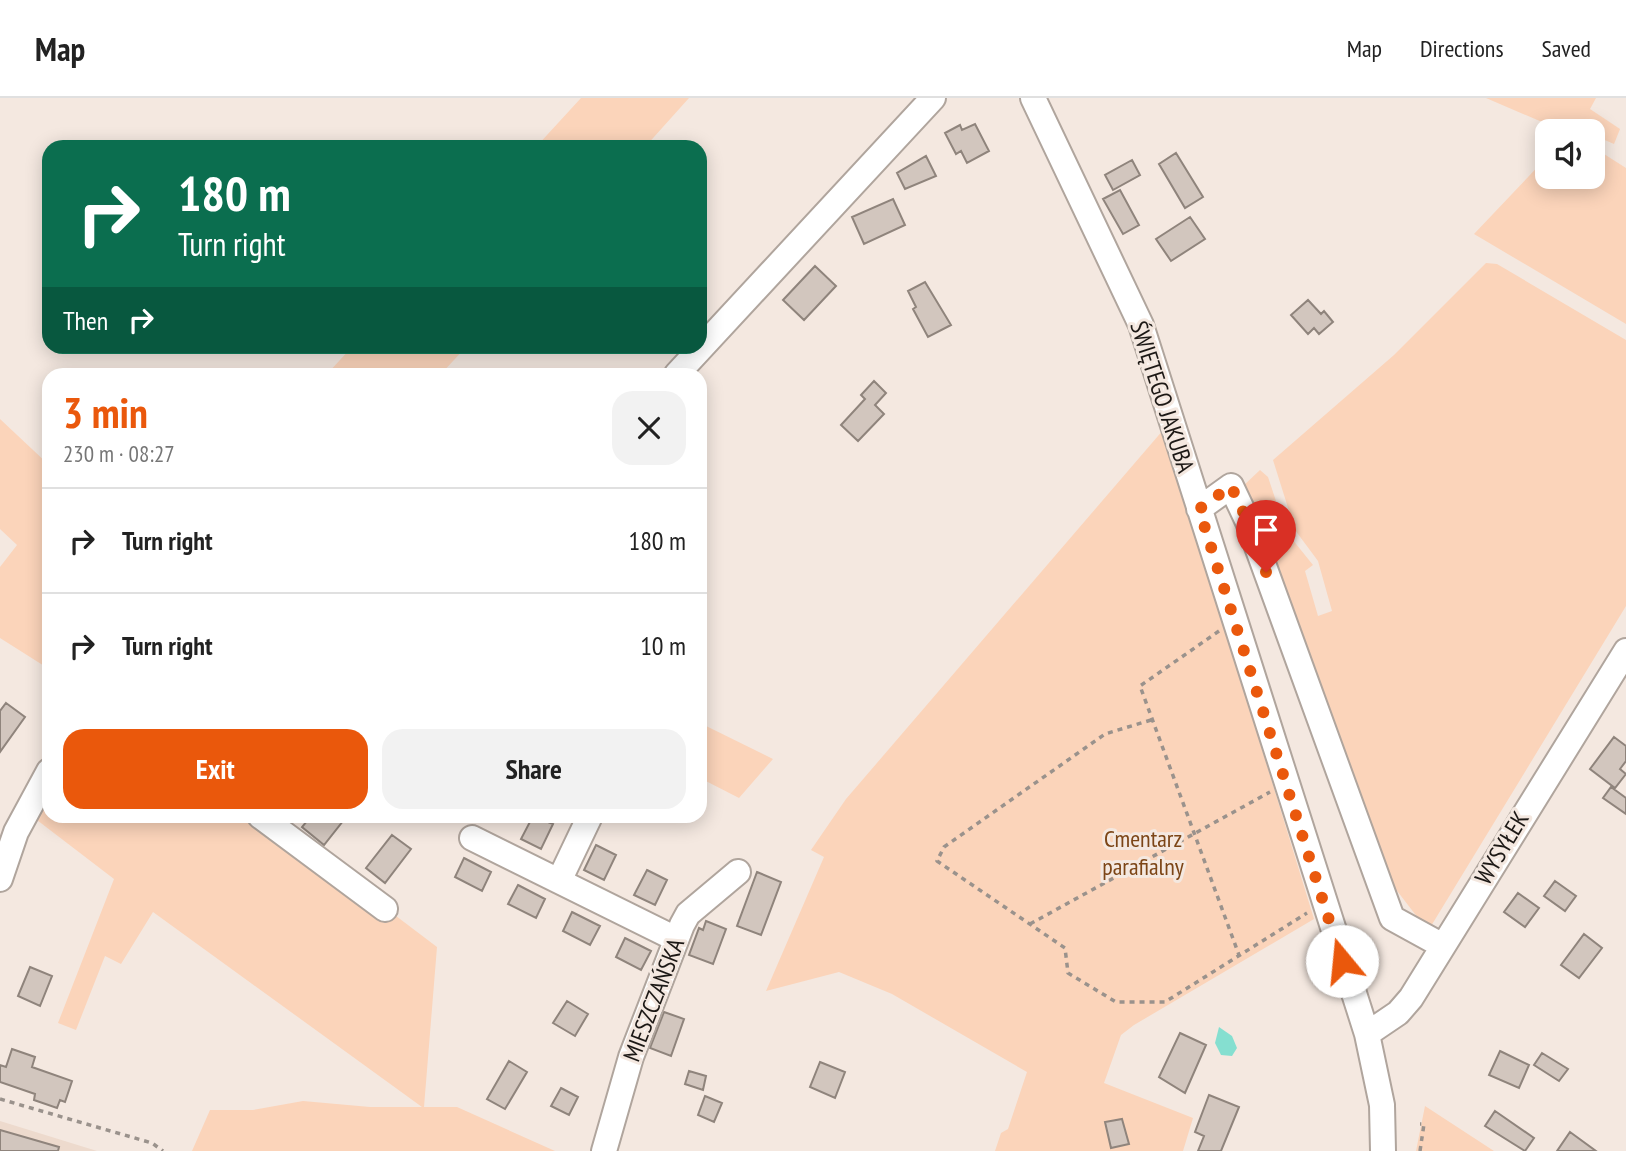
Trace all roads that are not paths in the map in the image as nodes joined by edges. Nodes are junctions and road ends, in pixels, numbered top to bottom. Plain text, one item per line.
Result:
1 (933, 98) edge
2 (1033, 98) edge
3 (707, 342) edge
4 (696, 354) edge
5 (683, 368) edge
6 (1199, 509) junction
7 (1626, 650) edge
8 (42, 784) edge
9 (271, 823) edge
10 (587, 823) edge
11 (472, 838) dead end
12 (738, 872) dead end
13 (0, 879) edge
14 (559, 881) junction
15 (385, 909) dead end
16 (676, 939) junction
17 (1443, 946) junction
18 (1367, 1034) junction
19 (604, 1151) edge
20 (1383, 1151) edge

1 - 3 street
2 - 6 street, ŚWIĘTEGO JAKUBA
4 - 5 street
6 - 17 street
6 - 18 street, ŚWIĘTEGO JAKUBA
7 - 17 street, WYSYŁEK
8 - 13 street
9 - 15 street
10 - 14 street
11 - 14 street
12 - 16 street, MIESZCZAŃSKA
14 - 16 street
16 - 19 street, MIESZCZAŃSKA
17 - 18 street, WYSYŁEK
18 - 20 street, ŚWIĘTEGO JAKUBA

